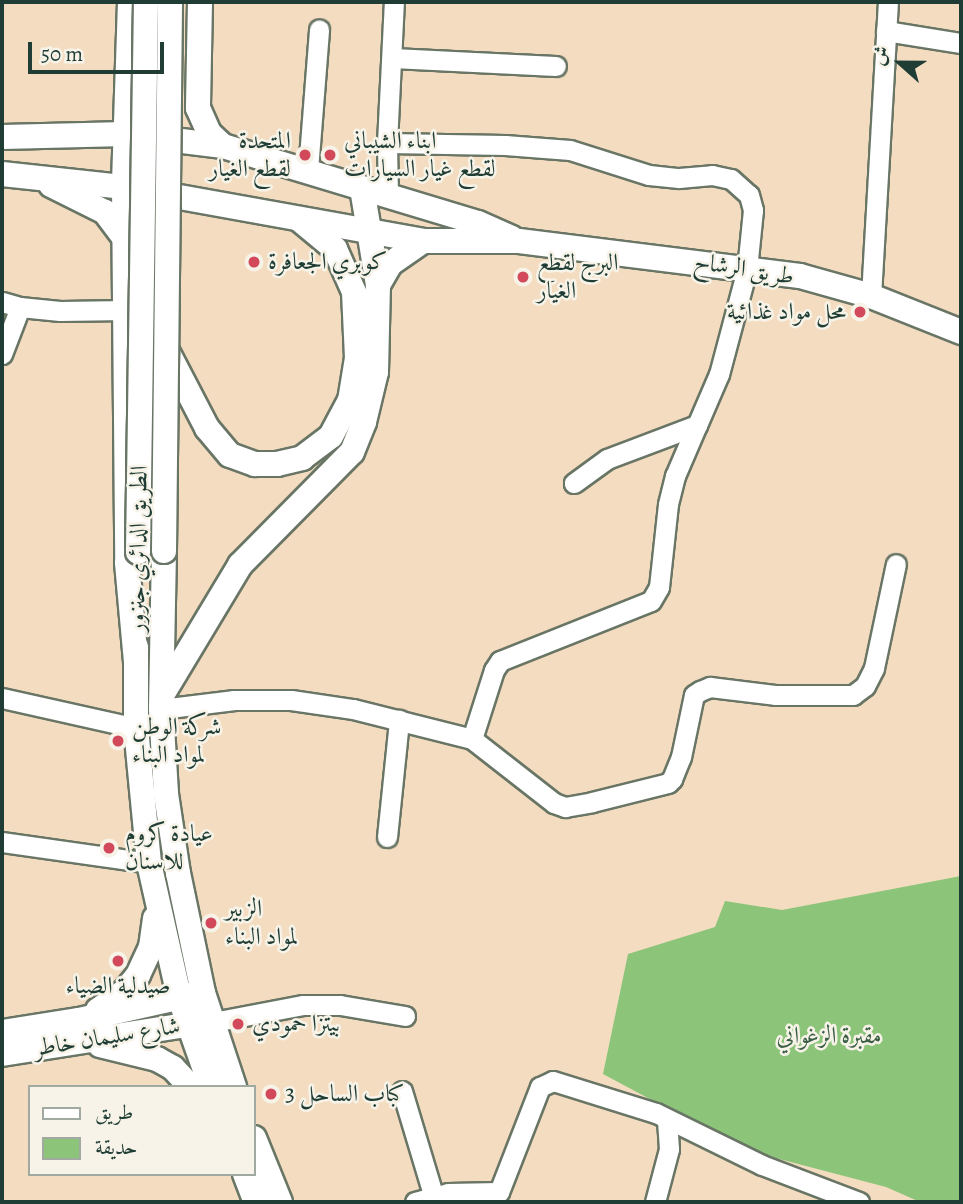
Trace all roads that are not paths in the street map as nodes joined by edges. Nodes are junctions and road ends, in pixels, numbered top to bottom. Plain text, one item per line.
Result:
1 (130, 2) edge
2 (146, 2) edge
3 (170, 2) edge
4 (200, 2) edge
5 (394, 2) edge
6 (888, 2) edge
7 (319, 29) dead end
8 (886, 31) junction
9 (961, 44) edge
10 (392, 58) junction
11 (556, 66) dead end
12 (129, 68) junction
13 (69, 134) junction
14 (126, 134) junction
15 (2, 137) edge
16 (387, 144) junction
17 (223, 146) junction
18 (308, 170) junction
19 (2, 174) edge
20 (32, 176) junction
21 (124, 187) junction
22 (362, 188) junction
23 (388, 196) junction
24 (297, 218) junction
25 (369, 231) junction
26 (125, 239) junction
27 (423, 241) junction
28 (519, 241) junction
29 (747, 269) junction
30 (378, 285) junction
31 (872, 296) junction
32 (11, 305) edge
33 (127, 310) junction
34 (961, 332) edge
35 (167, 351) junction
36 (2, 354) edge
37 (697, 425) junction
38 (574, 482) dead end
39 (896, 564) dead end
40 (136, 662) junction
41 (2, 698) edge
42 (162, 702) junction
43 (399, 720) junction
44 (136, 727) junction
45 (471, 739) junction
46 (387, 837) dead end
47 (2, 842) edge
48 (149, 863) junction
49 (156, 904) junction
50 (191, 995) junction
51 (405, 1016) dead end
52 (213, 1022) junction
53 (189, 1024) junction
54 (75, 1031) junction
55 (2, 1032) edge
56 (2, 1054) edge
57 (189, 1085) edge
58 (210, 1085) edge
59 (233, 1085) edge
60 (402, 1091) dead end
61 (667, 1121) junction
62 (256, 1143) edge
63 (246, 1176) edge
64 (434, 1198) junction
65 (256, 1202) edge
66 (280, 1202) edge
67 (415, 1202) edge
68 (655, 1202) edge
69 (859, 1202) edge

1 - 12 main road
2 - 40 main road, الطريق الدائري جنزور, bridge
3 - 35 main road, الطريق الدائري جنزور, bridge
4 - 17 main road
5 - 10 street
6 - 8 street
7 - 18 street
8 - 9 street
8 - 31 street
10 - 11 street
10 - 16 street
12 - 13 main road
12 - 14 main road
13 - 14 main road
13 - 15 main road
14 - 17 main road
14 - 21 main road
16 - 23 street
16 - 29 street
17 - 18 main road
18 - 22 main road
19 - 20 main road
20 - 21 main road
20 - 26 main road
21 - 24 main road
21 - 26 main road
22 - 23 main road
22 - 25 main road
23 - 28 main road
24 - 25 main road
24 - 35 main road
25 - 27 main road
25 - 30 main road
26 - 33 main road
27 - 28 main road
27 - 30 main road
28 - 29 main road, طريق الرشاح
29 - 31 main road, طريق الرشاح
29 - 37 street
30 - 42 main road
31 - 34 main road, طريق الرشاح
32 - 33 street
32 - 36 street
33 - 40 main road
35 - 42 main road, الطريق الدائري جنزور, bridge
37 - 38 street
37 - 45 street
39 - 45 street
40 - 44 main road, الطريق الدائري جنزور
41 - 44 street
42 - 43 street
42 - 50 main road, الطريق الدائري جنزور
43 - 45 street
43 - 46 street
44 - 48 main road, الطريق الدائري جنزور
47 - 48 street
48 - 49 main road, الطريق الدائري جنزور
49 - 50 main road, الطريق الدائري جنزور
49 - 54 main road
50 - 52 main road, الطريق الدائري جنزور
50 - 53 main road, الطريق الدائري جنزور
50 - 54 main road, شارع سليمان خاطر
51 - 52 street
52 - 53 main road, شارع سليمان خاطر
52 - 59 main road, الطريق الدائري جنزور
53 - 54 main road, شارع سليمان خاطر
53 - 58 main road, الطريق الدائري جنزور
54 - 55 main road, شارع سليمان خاطر
54 - 56 main road, شارع سليمان خاطر
54 - 57 main road
60 - 64 street
61 - 64 street
61 - 68 street
61 - 69 street
62 - 66 main road
63 - 65 main road
64 - 67 street

